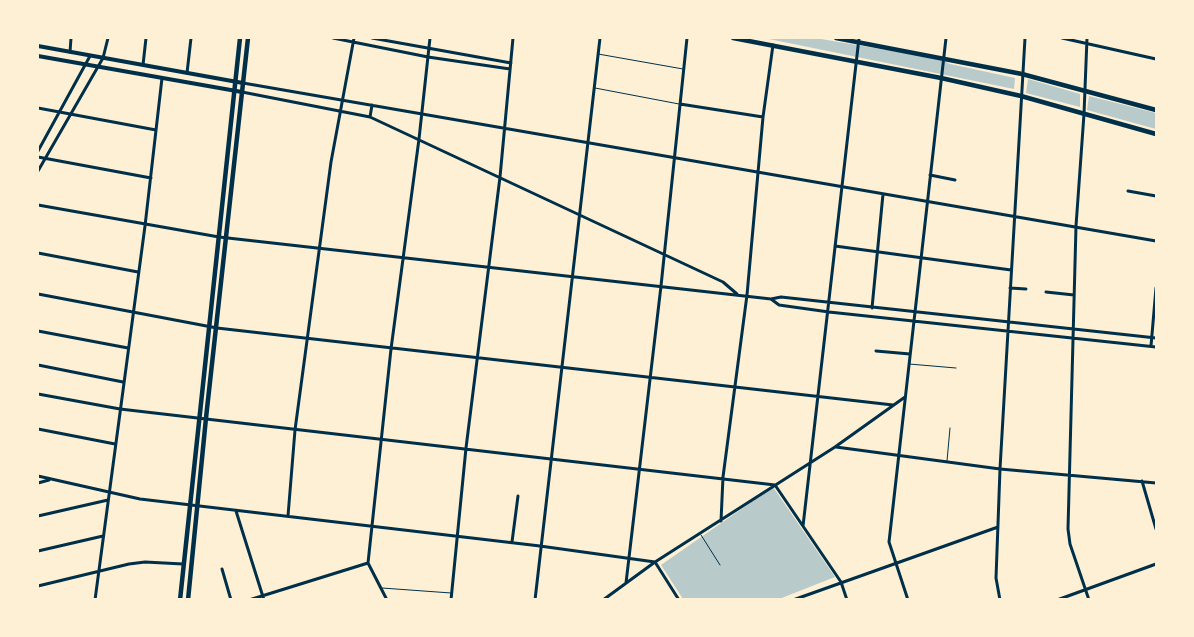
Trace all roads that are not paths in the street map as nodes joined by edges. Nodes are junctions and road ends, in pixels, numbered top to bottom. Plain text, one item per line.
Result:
1 (71, 38) edge
2 (108, 38) edge
3 (146, 38) edge
4 (191, 38) edge
5 (240, 38) edge
6 (248, 38) edge
7 (333, 38) edge
8 (372, 38) edge
9 (430, 38) edge
10 (513, 38) edge
11 (600, 38) edge
12 (687, 38) edge
13 (733, 38) edge
14 (836, 38) edge
15 (946, 38) edge
16 (1025, 38) edge
17 (1062, 38) edge
18 (1087, 38) edge
19 (354, 40) edge
20 (859, 40) edge
21 (1087, 43) junction
22 (773, 45) junction
23 (38, 46) edge
24 (428, 49) junction
25 (70, 52) junction
26 (598, 54) junction
27 (38, 56) edge
28 (90, 56) junction
29 (428, 57) junction
30 (944, 57) junction
31 (102, 58) junction
32 (1156, 59) edge
33 (511, 63) junction
34 (856, 63) junction
35 (85, 65) junction
36 (143, 65) junction
37 (97, 66) junction
38 (510, 69) junction
39 (684, 69) junction
40 (187, 74) junction
41 (1022, 74) junction
42 (162, 78) junction
43 (941, 78) junction
44 (235, 82) junction
45 (244, 83) junction
46 (594, 88) junction
47 (234, 90) junction
48 (1086, 91) junction
49 (242, 92) junction
50 (1021, 96) junction
51 (343, 100) junction
52 (680, 104) junction
53 (372, 105) junction
54 (38, 108) edge
55 (341, 110) junction
56 (1156, 110) edge
57 (60, 112) junction
58 (69, 114) junction
59 (422, 114) junction
60 (1084, 114) junction
61 (370, 117) junction
62 (763, 117) junction
63 (504, 128) junction
64 (156, 130) junction
65 (1156, 134) edge
66 (419, 139) junction
67 (588, 143) junction
68 (38, 151) edge
69 (38, 157) edge
70 (673, 158) junction
71 (45, 159) junction
72 (38, 171) edge
73 (758, 173) junction
74 (930, 175) junction
75 (500, 177) junction
76 (151, 178) junction
77 (955, 180) dead end
78 (842, 187) junction
79 (1128, 191) dead end
80 (883, 194) junction
81 (1156, 196) edge
82 (927, 202) junction
83 (38, 206) edge
84 (580, 215) junction
85 (1014, 216) junction
86 (146, 226) junction
87 (1076, 226) junction
88 (219, 237) junction
89 (227, 238) junction
90 (1156, 241) edge
91 (835, 246) junction
92 (319, 248) junction
93 (878, 252) junction
94 (38, 253) edge
95 (664, 254) junction
96 (921, 257) junction
97 (402, 258) junction
98 (489, 266) junction
99 (1011, 270) junction
100 (138, 272) junction
101 (573, 275) junction
102 (661, 286) junction
103 (1010, 288) junction
104 (1156, 288) edge
105 (1026, 289) dead end
106 (1046, 292) dead end
107 (38, 294) edge
108 (737, 294) junction
109 (1074, 294) junction
110 (747, 295) junction
111 (771, 298) junction
112 (830, 303) junction
113 (872, 308) junction
114 (134, 311) junction
115 (829, 312) junction
116 (914, 313) junction
117 (913, 322) junction
118 (1008, 322) junction
119 (208, 326) junction
120 (217, 328) junction
121 (1074, 329) junction
122 (38, 330) edge
123 (1007, 330) junction
124 (1074, 338) junction
125 (1154, 338) edge
126 (307, 339) junction
127 (1151, 346) junction
128 (1156, 347) edge
129 (128, 348) junction
130 (390, 348) junction
131 (876, 350) dead end
132 (910, 354) junction
133 (477, 358) junction
134 (909, 364) junction
135 (38, 365) edge
136 (562, 368) junction
137 (956, 368) dead end
138 (650, 378) junction
139 (123, 382) junction
140 (735, 387) junction
141 (38, 394) edge
142 (820, 397) junction
143 (905, 397) junction
144 (893, 405) junction
145 (120, 409) junction
146 (198, 417) junction
147 (206, 418) junction
148 (950, 428) dead end
149 (38, 429) edge
150 (295, 430) junction
151 (381, 439) junction
152 (115, 444) junction
153 (835, 447) junction
154 (466, 448) junction
155 (898, 454) junction
156 (550, 457) junction
157 (811, 462) junction
158 (947, 462) junction
159 (639, 469) junction
160 (1000, 469) junction
161 (1069, 474) junction
162 (38, 476) edge
163 (723, 477) junction
164 (52, 480) junction
165 (1142, 481) junction
166 (38, 483) edge
167 (1156, 483) edge
168 (775, 485) junction
169 (109, 494) junction
170 (518, 496) dead end
171 (108, 500) junction
172 (190, 505) junction
173 (197, 506) junction
174 (236, 511) junction
175 (38, 516) edge
176 (288, 516) junction
177 (721, 522) junction
178 (803, 527) junction
179 (998, 527) junction
180 (372, 528) junction
181 (1156, 529) edge
182 (701, 535) junction
183 (103, 536) junction
184 (458, 536) junction
185 (512, 542) junction
186 (540, 546) junction
187 (38, 551) edge
188 (630, 558) junction
189 (656, 562) junction
190 (896, 562) junction
191 (368, 563) junction
192 (183, 564) junction
193 (1156, 564) edge
194 (720, 565) dead end
195 (222, 568) dead end
196 (99, 572) junction
197 (841, 582) junction
198 (626, 583) junction
199 (38, 586) edge
200 (380, 588) junction
201 (1086, 590) junction
202 (451, 593) junction
203 (263, 595) junction
204 (534, 599) edge
205 (95, 600) edge
206 (180, 600) edge
207 (188, 600) edge
208 (231, 600) edge
209 (249, 600) edge
210 (264, 600) edge
211 (387, 600) edge
212 (451, 600) edge
213 (603, 600) edge
214 (679, 600) edge
215 (793, 600) edge
216 (847, 600) edge
217 (908, 600) edge
218 (1000, 600) edge
219 (1057, 600) edge
220 (1089, 600) edge

1 - 25 street
2 - 31 street
3 - 36 street
4 - 40 street
5 - 44 main road
6 - 45 main road
7 - 19 street
8 - 24 street
9 - 24 street
10 - 33 street
11 - 26 street
12 - 39 street
13 - 22 main road
14 - 20 main road
15 - 30 street
16 - 41 street
17 - 21 street
18 - 21 street
19 - 29 street
19 - 51 street
20 - 30 main road
20 - 34 street
21 - 32 street
21 - 48 street
22 - 34 main road
22 - 62 street
23 - 25 street
24 - 29 street
24 - 33 street
25 - 28 street
26 - 39 lane
26 - 46 street
27 - 35 street
28 - 31 street
28 - 35 street
29 - 38 street
29 - 59 street
30 - 41 main road
30 - 43 street
31 - 36 street
31 - 37 street
33 - 38 street
34 - 43 main road
34 - 78 street
35 - 37 street
35 - 57 street
36 - 40 street
37 - 42 street
37 - 58 street
38 - 63 street
39 - 52 street
40 - 44 street
41 - 48 main road
41 - 50 street
42 - 47 street
42 - 64 street
43 - 50 main road
43 - 74 street
44 - 45 street
44 - 47 main road
45 - 49 main road
45 - 51 street
46 - 52 lane
46 - 67 street
47 - 49 street
47 - 88 main road
48 - 56 main road
48 - 60 street
49 - 55 street
49 - 89 main road
50 - 60 main road
50 - 85 street
51 - 53 street
51 - 55 street
52 - 62 street
52 - 70 street
53 - 59 street
53 - 61 street
54 - 57 street
55 - 61 street
55 - 92 street
57 - 58 street
57 - 68 street
58 - 64 street
58 - 71 street
59 - 63 street
59 - 66 street
60 - 65 main road
60 - 87 street
61 - 66 street
62 - 73 street
63 - 67 street
63 - 75 street
64 - 76 street
66 - 75 street
66 - 97 street
67 - 70 street
67 - 84 street
69 - 71 street
70 - 73 street
70 - 95 street
71 - 72 street
71 - 76 street
73 - 78 street
73 - 110 street
74 - 77 street
74 - 82 street
75 - 84 street
75 - 98 street
76 - 86 street
78 - 80 street
78 - 91 street
79 - 81 street
80 - 82 street
80 - 93 street
82 - 85 street
82 - 96 street
83 - 86 street
84 - 95 street
84 - 101 street
85 - 87 street
85 - 99 street
86 - 88 street
86 - 100 street
87 - 90 street
87 - 109 street
88 - 89 street
88 - 119 main road
89 - 92 street
89 - 120 main road
91 - 93 street
91 - 112 street
92 - 97 street
92 - 126 street
93 - 96 street
93 - 113 street
94 - 100 street
95 - 102 street
95 - 108 street
96 - 99 street
96 - 116 street
97 - 98 street
97 - 130 street
98 - 101 street
98 - 133 street
99 - 103 street
100 - 114 street
101 - 102 street
101 - 136 street
102 - 108 street
102 - 138 street
103 - 105 street
103 - 118 street
104 - 125 street
106 - 109 street
107 - 114 street
108 - 110 street
109 - 121 street
110 - 111 street
110 - 140 street
111 - 112 street
111 - 115 street
112 - 113 street
112 - 115 street
113 - 116 street
114 - 119 street
114 - 129 street
115 - 117 street
115 - 142 street
116 - 117 street
116 - 118 street
117 - 123 street
117 - 132 street
118 - 121 street
118 - 123 street
119 - 120 street
119 - 146 main road
120 - 126 street
120 - 147 main road
121 - 124 street
121 - 125 street
122 - 129 street
123 - 124 street
123 - 160 street
124 - 127 street
124 - 161 street
125 - 127 street
126 - 130 street
126 - 150 street
127 - 128 street
129 - 139 street
130 - 133 street
130 - 151 street
131 - 132 street
132 - 134 street
133 - 136 street
133 - 154 street
134 - 137 lane
134 - 143 street
135 - 139 street
136 - 138 street
136 - 156 street
138 - 140 street
138 - 159 street
139 - 145 street
140 - 142 street
140 - 163 street
141 - 145 street
142 - 144 street
142 - 157 street
143 - 144 street
143 - 155 street
144 - 153 street
145 - 146 street
145 - 152 street
146 - 147 street
146 - 172 main road
147 - 150 street
147 - 173 main road
148 - 158 lane
149 - 152 street
150 - 151 street
150 - 176 street
151 - 154 street
151 - 180 street
152 - 169 street
153 - 155 street
153 - 157 street
154 - 156 street
154 - 184 street
155 - 158 street
155 - 190 street
156 - 159 street
156 - 186 street
157 - 168 street
157 - 178 street
158 - 160 street
159 - 163 street
159 - 188 street
160 - 161 street
160 - 179 street
161 - 165 street
161 - 201 street
162 - 164 street
163 - 168 street
163 - 177 street
164 - 166 street
164 - 169 street
165 - 167 street
165 - 181 street
168 - 177 street
168 - 178 street
169 - 171 street
169 - 172 street
170 - 185 street
171 - 175 street
171 - 183 street
172 - 173 street
172 - 192 main road
173 - 174 street
173 - 207 main road
174 - 176 street
174 - 203 street
176 - 180 street
177 - 182 street
178 - 197 street
179 - 190 street
179 - 218 street
180 - 184 street
180 - 191 street
182 - 189 street
182 - 194 lane
183 - 187 street
183 - 196 street
184 - 185 street
184 - 202 street
185 - 186 street
186 - 188 street
186 - 204 street
188 - 189 street
188 - 198 street
189 - 198 street
189 - 214 street
190 - 197 street
190 - 217 street
191 - 200 street
191 - 203 street
192 - 196 street
192 - 206 main road
193 - 201 street
195 - 208 street
196 - 199 street
196 - 205 street
197 - 215 street
197 - 216 street
198 - 213 street
200 - 202 lane
200 - 211 street
201 - 219 street
201 - 220 street
202 - 212 street
203 - 209 street
203 - 210 street

